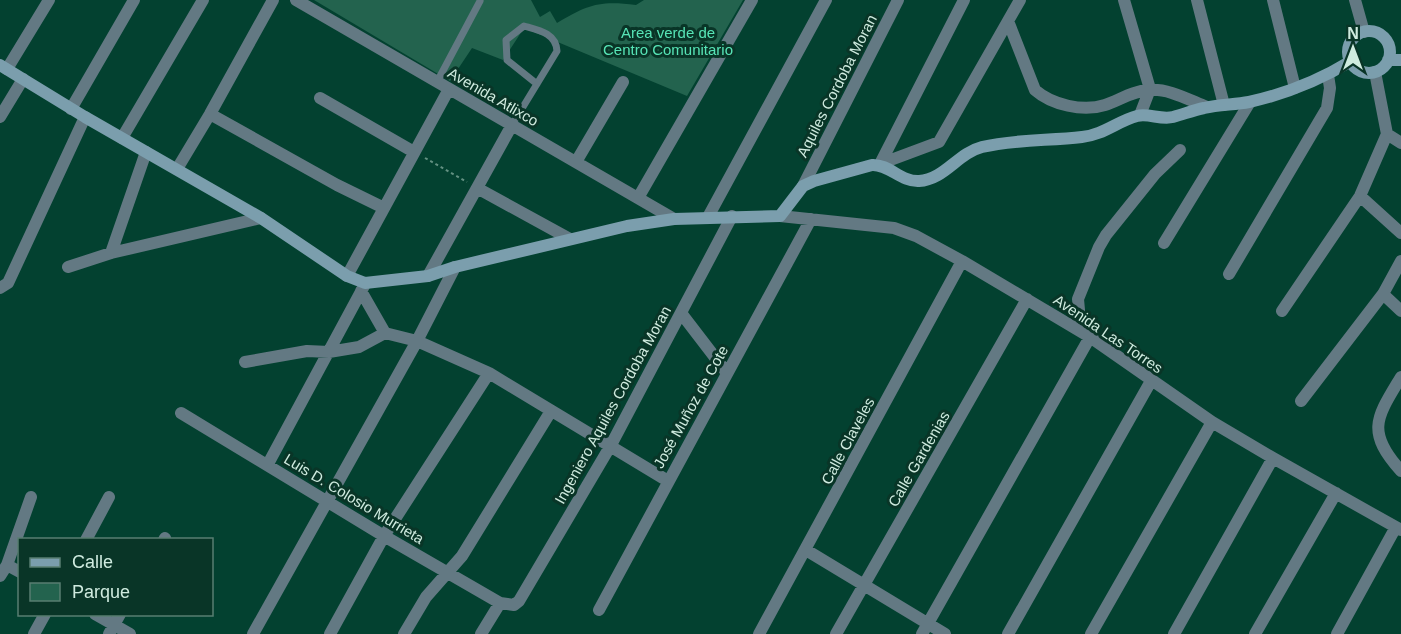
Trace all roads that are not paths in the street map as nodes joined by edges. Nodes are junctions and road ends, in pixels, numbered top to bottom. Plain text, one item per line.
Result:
1 (49, 0) edge
2 (134, 0) edge
3 (203, 0) edge
4 (273, 0) edge
5 (296, 0) edge
6 (752, 0) edge
7 (826, 0) edge
8 (898, 0) edge
9 (964, 0) edge
10 (1020, 0) edge
11 (1124, 0) edge
12 (1197, 0) edge
13 (1273, 0) edge
14 (1355, 0) edge
15 (480, 1) edge
16 (1008, 21) junction
17 (1364, 32) junction
18 (1395, 60) edge
19 (1351, 62) junction
20 (3, 67) edge
21 (1375, 72) junction
22 (1329, 75) junction
23 (23, 79) junction
24 (437, 82) junction
25 (623, 82) dead end
26 (537, 84) junction
27 (449, 88) junction
28 (1295, 88) junction
29 (1150, 89) junction
30 (320, 98) dead end
31 (1250, 102) junction
32 (1224, 105) junction
33 (1207, 107) junction
34 (71, 109) junction
35 (210, 114) junction
36 (1140, 115) junction
37 (0, 117) edge
38 (85, 117) junction
39 (512, 125) junction
40 (1387, 134) junction
41 (122, 138) junction
42 (1401, 143) edge
43 (1180, 150) dead end
44 (146, 152) junction
45 (414, 152) junction
46 (576, 162) junction
47 (880, 164) junction
48 (177, 169) junction
49 (803, 186) junction
50 (477, 188) junction
51 (1360, 196) junction
52 (638, 198) junction
53 (384, 208) junction
54 (732, 216) junction
55 (780, 216) junction
56 (708, 217) junction
57 (261, 218) junction
58 (674, 219) junction
59 (811, 219) junction
60 (1401, 233) edge
61 (570, 240) junction
62 (1164, 243) dead end
63 (111, 253) junction
64 (962, 261) junction
65 (1401, 261) edge
66 (68, 267) dead end
67 (455, 267) junction
68 (1229, 274) dead end
69 (347, 276) junction
70 (428, 276) junction
71 (4, 286) edge
72 (363, 287) junction
73 (1383, 294) junction
74 (1027, 299) junction
75 (1282, 311) dead end
76 (1401, 311) edge
77 (681, 313) junction
78 (385, 333) junction
79 (1090, 337) junction
80 (417, 341) junction
81 (329, 352) junction
82 (245, 363) dead end
83 (489, 373) junction
84 (727, 373) junction
85 (1401, 377) edge
86 (1151, 381) junction
87 (1398, 390) edge
88 (1301, 401) dead end
89 (551, 411) junction
90 (182, 412) dead end
91 (1212, 422) junction
92 (612, 445) junction
93 (1273, 458) junction
94 (268, 464) junction
95 (1401, 471) edge
96 (668, 481) junction
97 (1336, 493) junction
98 (31, 497) dead end
99 (109, 497) dead end
100 (327, 502) junction
101 (1399, 528) edge
102 (384, 536) junction
103 (87, 538) edge
104 (806, 550) junction
105 (3, 571) edge
106 (18, 572) edge
107 (447, 572) junction
108 (863, 586) junction
109 (500, 603) junction
110 (514, 605) joint
111 (599, 610) dead end
112 (44, 616) edge
113 (97, 616) edge
114 (114, 625) edge
115 (925, 629) edge
116 (34, 634) edge
117 (130, 634) edge
118 (253, 634) edge
119 (330, 634) edge
120 (404, 634) edge
121 (482, 634) edge
122 (759, 634) edge
123 (836, 634) edge
124 (945, 634) edge
125 (1008, 634) edge
126 (1091, 634) edge
127 (1174, 634) edge
128 (1255, 634) edge
129 (1337, 634) edge

1 - 20 street
2 - 34 street
3 - 41 street
4 - 35 street
5 - 24 street, Avenida Atlixco
6 - 52 street
7 - 56 street
8 - 49 street, Aquiles Cordoba Moran
9 - 47 street
10 - 16 street
11 - 29 street
12 - 32 street
13 - 28 street
14 - 17 street
15 - 24 lane
16 - 29 street
16 - 47 street
17 - 18 street
17 - 19 street
18 - 21 street
19 - 21 street
19 - 22 street
20 - 23 street
21 - 40 street
22 - 28 street
22 - 68 street
23 - 34 street
23 - 37 street
24 - 27 street, Avenida Atlixco
25 - 46 street
26 - 26 lane
26 - 39 lane
27 - 39 street, Avenida Atlixco
27 - 45 street
28 - 31 street
29 - 33 street
29 - 36 street
30 - 45 street
31 - 32 street
31 - 62 street
32 - 33 street
33 - 36 street
34 - 38 street
35 - 48 street
35 - 53 street
36 - 47 street
38 - 41 street
38 - 71 street
39 - 46 street, Avenida Atlixco
39 - 50 street
40 - 42 street
40 - 51 street
41 - 44 street
43 - 79 street
44 - 48 street
44 - 63 street
45 - 53 street
46 - 52 street, Avenida Atlixco
47 - 49 street, Aquiles Cordoba Moran
48 - 57 street
49 - 55 street, Aquiles Cordoba Moran
50 - 61 street
50 - 70 street
51 - 60 street
51 - 75 street
52 - 58 street, Avenida Atlixco
53 - 69 street
54 - 55 street
54 - 56 street
54 - 77 street, Ingeniero Aquiles Cordoba Moran
55 - 59 street, Avenida Las Torres
56 - 58 street
57 - 63 street
57 - 69 street
58 - 61 street
59 - 64 street, Avenida Las Torres
59 - 84 street, José Muñoz de Cote
61 - 67 street
63 - 66 street
64 - 74 street, Avenida Las Torres
64 - 104 street, Calle Claveles
65 - 73 street
67 - 70 street
67 - 80 street
69 - 72 street
70 - 72 street
72 - 78 street
72 - 81 street
73 - 76 street
73 - 88 street
74 - 79 street, Avenida Las Torres
74 - 108 street, Calle Gardenias
77 - 84 street
77 - 92 street, Ingeniero Aquiles Cordoba Moran
78 - 80 street
78 - 81 street
79 - 86 street, Avenida Las Torres
79 - 115 street
80 - 83 street
80 - 100 street
81 - 82 street
81 - 94 street
83 - 89 street
83 - 102 street
84 - 96 street, José Muñoz de Cote
85 - 87 street
86 - 91 street, Avenida Las Torres
86 - 125 street
87 - 95 street
89 - 92 street
89 - 107 street
90 - 94 street, Luis D. Colosio Murrieta
91 - 93 street, Avenida Las Torres
91 - 126 street
92 - 96 street
92 - 110 street, Ingeniero Aquiles Cordoba Moran
93 - 97 street, Avenida Las Torres
93 - 127 street
94 - 100 street, Luis D. Colosio Murrieta
96 - 111 street, José Muñoz de Cote
97 - 101 street, Avenida Las Torres
97 - 128 street
98 - 105 street
99 - 103 street
100 - 102 street, Luis D. Colosio Murrieta
100 - 118 street
101 - 129 street
102 - 107 street, Luis D. Colosio Murrieta
102 - 119 street
104 - 108 street
104 - 122 street, Calle Claveles
105 - 106 street
107 - 109 street, Luis D. Colosio Murrieta
107 - 120 street
108 - 115 street
108 - 123 street, Calle Gardenias
109 - 110 street, Luis D. Colosio Murrieta
109 - 121 street
112 - 116 street
113 - 114 street
114 - 117 street
115 - 124 street

